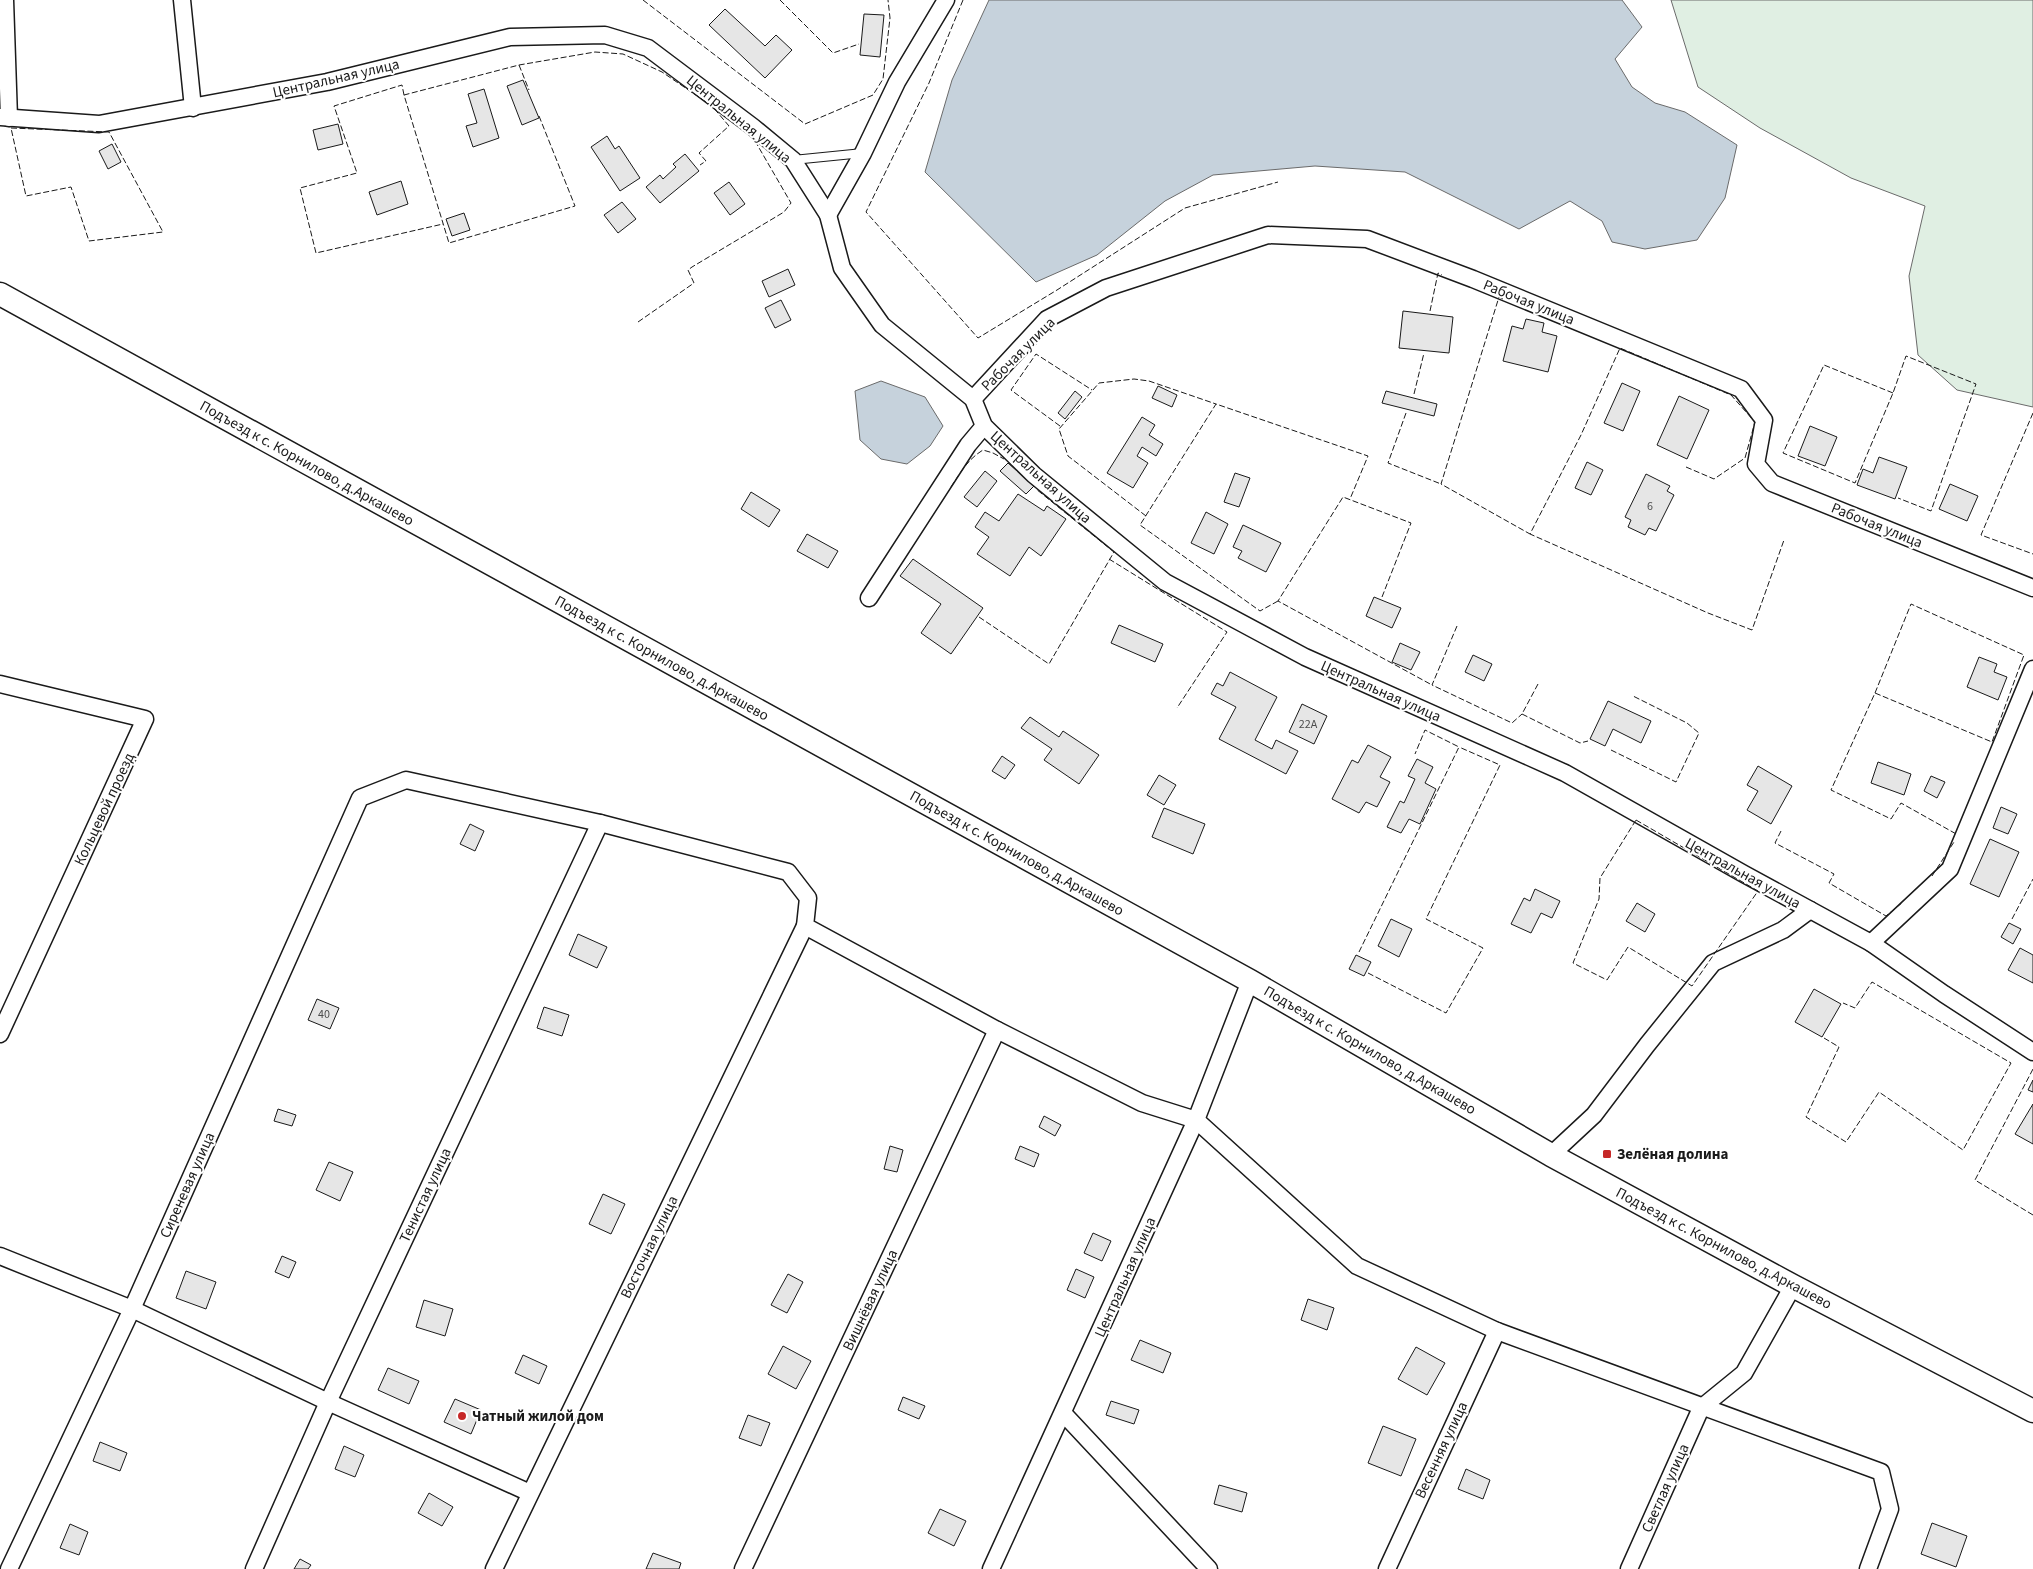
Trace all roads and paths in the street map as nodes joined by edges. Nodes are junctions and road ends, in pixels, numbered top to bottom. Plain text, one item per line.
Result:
1 (5, 0) edge
2 (182, 0) edge
3 (946, 0) edge
4 (193, 108) junction
5 (5, 118) edge
6 (863, 153) junction
7 (793, 160) junction
8 (828, 215) junction
9 (0, 294) edge
10 (973, 399) junction
11 (984, 426) junction
12 (2033, 588) edge
13 (869, 598) dead end
14 (2033, 669) edge
15 (0, 684) edge
16 (360, 798) joint
17 (600, 822) junction
18 (1810, 910) junction
19 (805, 926) junction
20 (1871, 943) junction
21 (1250, 981) junction
22 (998, 1030) junction
23 (0, 1034) edge
24 (2033, 1052) edge
25 (1196, 1120) junction
26 (1551, 1155) junction
27 (0, 1256) edge
28 (1793, 1286) junction
29 (132, 1309) junction
30 (1497, 1331) junction
31 (328, 1402) junction
32 (1701, 1408) junction
33 (2033, 1412) edge
34 (1063, 1413) junction
35 (530, 1493) junction
36 (9, 1569) edge
37 (254, 1569) edge
38 (494, 1569) edge
39 (743, 1569) edge
40 (991, 1569) edge
41 (1209, 1569) edge
42 (1387, 1569) edge
43 (1629, 1569) edge
44 (1868, 1569) edge

1 - 5 street
2 - 4 street
3 - 6 street
4 - 5 street, Центральная улица
4 - 7 street, Центральная улица
6 - 7 lane
6 - 8 street
7 - 8 street, Центральная улица
8 - 10 street, Центральная улица
9 - 21 street, Подъезд к с. Корнилово, д.Аркашево
10 - 11 street, Центральная улица
10 - 12 street, Рабочая улица
11 - 13 street
11 - 18 street, Центральная улица
14 - 20 street
15 - 23 street, Кольцевой проезд
16 - 17 street, Восточная улица
16 - 29 street, Сиреневая улица
17 - 19 street, Восточная улица
17 - 31 street, Тенистая улица
18 - 20 street, Центральная улица
18 - 26 street
19 - 22 street
19 - 35 street, Восточная улица
20 - 24 street, Центральная улица
21 - 25 street, Центральная улица
21 - 26 street, Подъезд к с. Корнилово, д.Аркашево
22 - 25 street
22 - 39 street, Вишнёвая улица
25 - 30 street
25 - 34 street, Центральная улица
26 - 28 street, Подъезд к с. Корнилово, д.Аркашево
27 - 29 street
28 - 32 street
28 - 33 street, Подъезд к с. Корнилово, д.Аркашево
29 - 31 street
29 - 36 street, Сиреневая улица
30 - 32 street
30 - 42 street, Весенняя улица
31 - 35 street
31 - 37 street, Тенистая улица
32 - 43 street, Светлая улица
32 - 44 street
34 - 40 street, Центральная улица
34 - 41 street
35 - 38 street, Восточная улица

